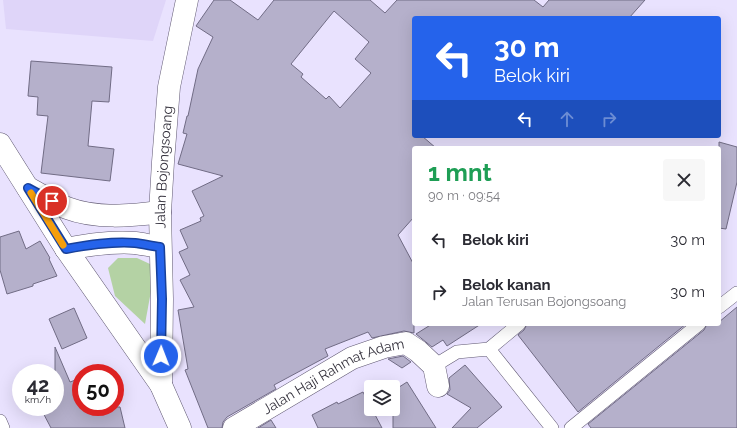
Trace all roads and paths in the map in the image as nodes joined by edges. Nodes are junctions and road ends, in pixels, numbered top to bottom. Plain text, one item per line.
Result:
1 (187, 0) edge
2 (0, 144) edge
3 (28, 188) junction
4 (160, 212) junction
5 (160, 247) junction
6 (66, 249) junction
7 (737, 293) edge
8 (721, 306) edge
9 (517, 326) edge
10 (697, 326) edge
11 (488, 349) junction
12 (436, 376) joint
13 (161, 385) junction
14 (0, 421) edge
15 (3, 428) edge
16 (180, 428) edge
17 (234, 428) edge
18 (552, 428) edge
19 (571, 428) edge

1 - 4 main road, Jalan Bojongsoang
2 - 3 main road
3 - 4 main road
3 - 6 main road
4 - 5 main road, Jalan Bojongsoang
5 - 6 main road
5 - 13 main road, Jalan Bojongsoang
6 - 13 main road
7 - 8 lane
9 - 11 lane
10 - 19 lane
11 - 12 lane
11 - 18 lane
12 - 17 main road, Jalan Haji Rahmat Adam
13 - 16 main road
14 - 15 lane

